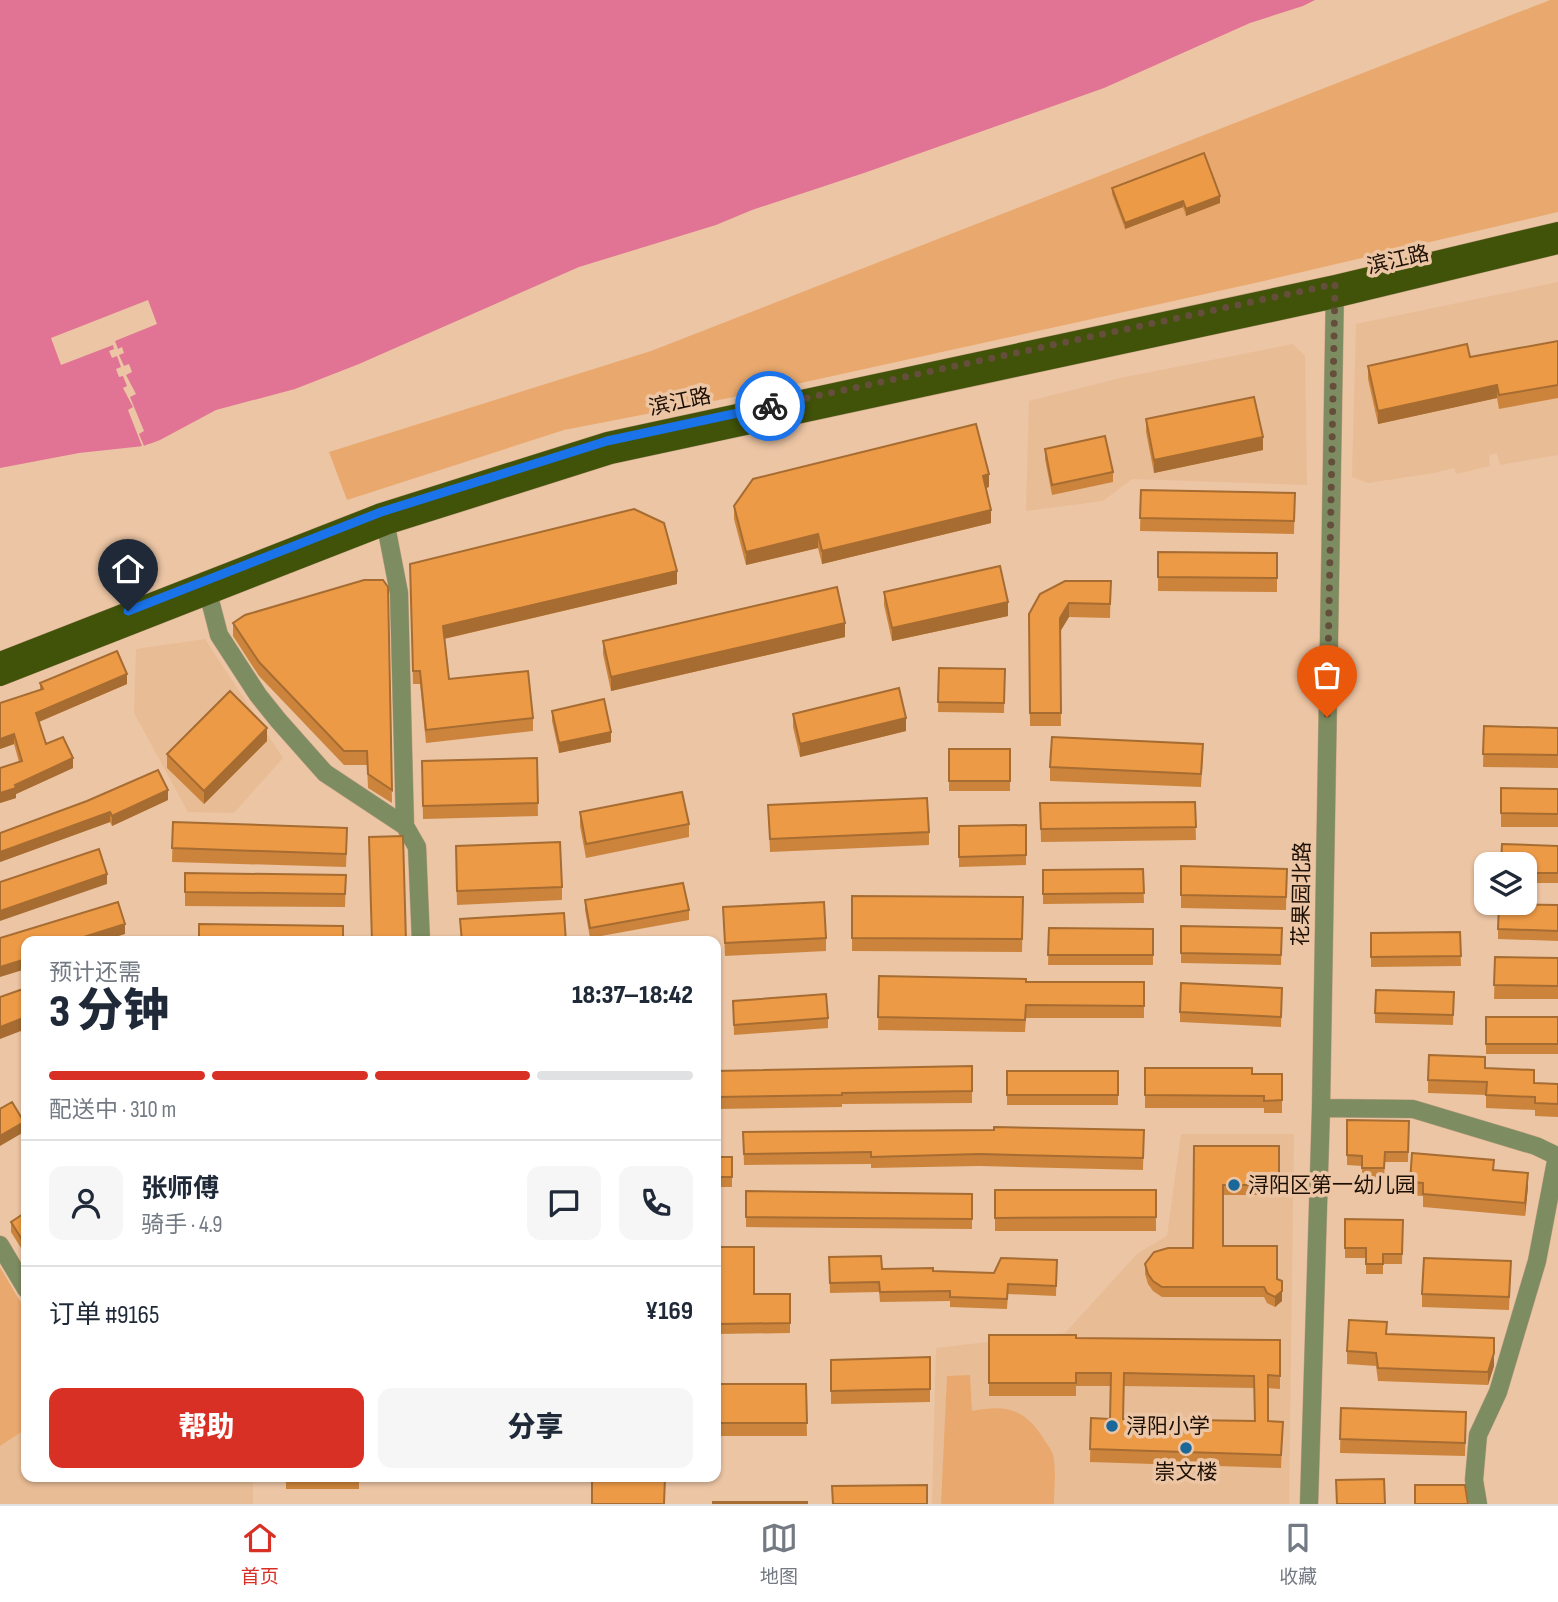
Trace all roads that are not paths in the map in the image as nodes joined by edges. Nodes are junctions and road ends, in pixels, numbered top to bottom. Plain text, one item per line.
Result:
1 (1558, 231) edge
2 (1558, 245) edge
3 (1334, 292) junction
4 (386, 526) junction
5 (205, 581) junction
6 (0, 661) edge
7 (0, 677) edge
8 (405, 826) junction
9 (421, 936) edge
10 (1321, 1108) junction
11 (0, 1245) edge
12 (21, 1281) edge
13 (1309, 1504) edge
14 (1478, 1504) edge

1 - 3 main road, 滨江路
2 - 3 main road, 滨江路
3 - 4 main road, 滨江路
3 - 5 main road, 滨江路
3 - 10 street, 花果园北路
4 - 7 main road, 滨江路
4 - 8 street
5 - 6 main road, 滨江路
5 - 8 street
8 - 9 street
10 - 13 street, 花果园北路
10 - 14 street
11 - 12 street

